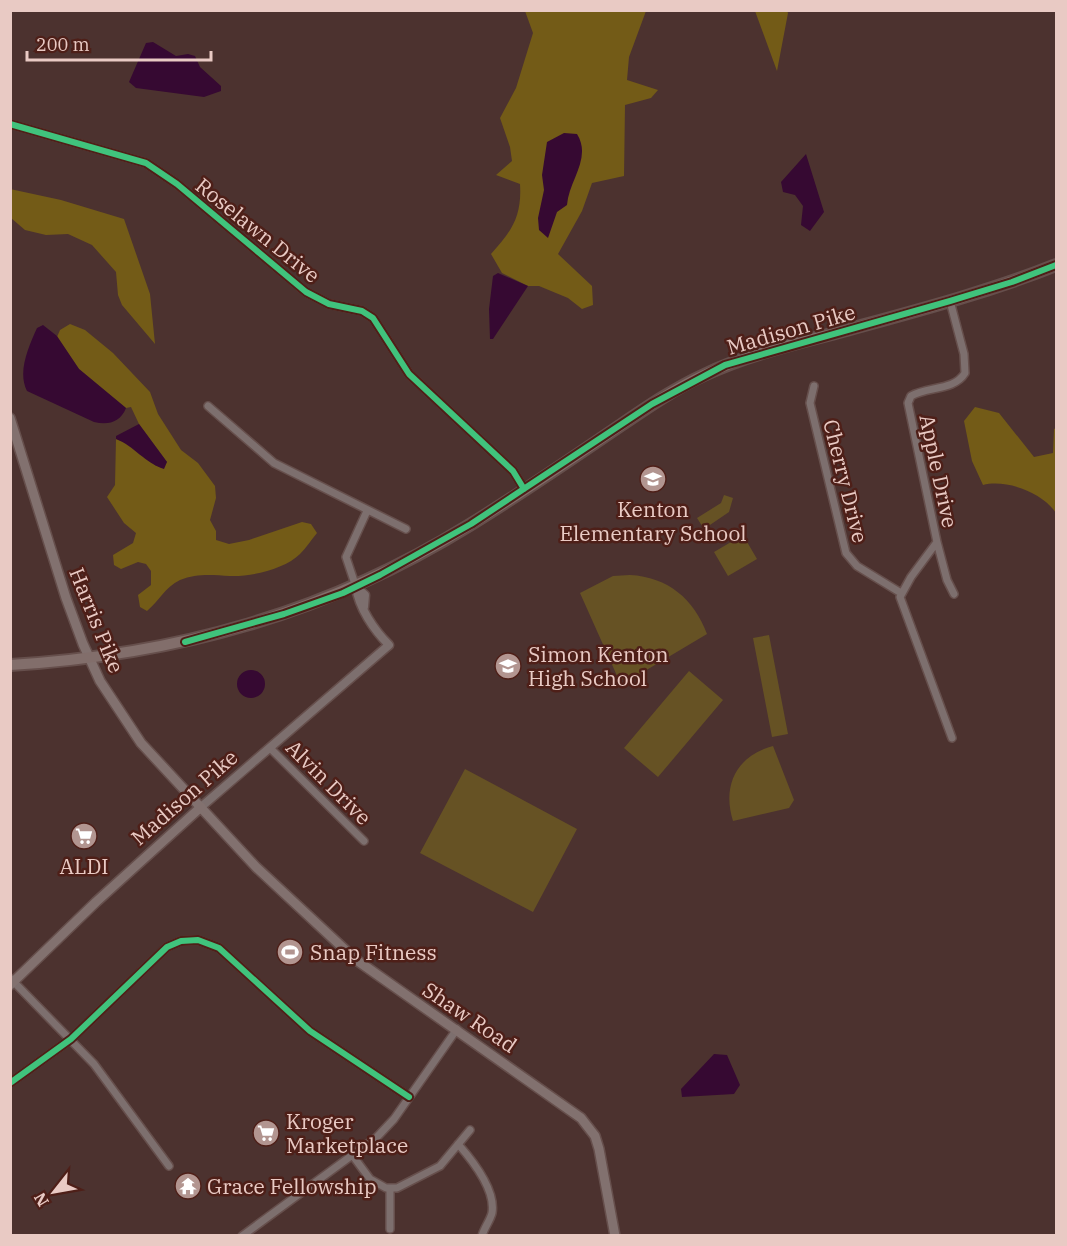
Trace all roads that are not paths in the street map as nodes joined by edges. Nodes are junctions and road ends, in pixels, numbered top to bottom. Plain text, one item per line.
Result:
1 (10, 124) edge
2 (1056, 265) edge
3 (950, 302) junction
4 (814, 386) dead end
5 (208, 406) dead end
6 (10, 417) edge
7 (524, 489) junction
8 (367, 511) junction
9 (406, 529) dead end
10 (937, 542) junction
11 (356, 587) junction
12 (901, 592) junction
13 (954, 594) dead end
14 (89, 659) junction
15 (10, 665) edge
16 (952, 738) dead end
17 (270, 748) junction
18 (201, 807) junction
19 (364, 841) dead end
20 (12, 982) edge
21 (457, 1029) junction
22 (71, 1039) junction
23 (10, 1083) edge
24 (409, 1097) junction
25 (470, 1130) dead end
26 (458, 1144) junction
27 (353, 1156) junction
28 (169, 1166) dead end
29 (390, 1188) junction
30 (390, 1229) dead end
31 (242, 1236) edge
32 (482, 1236) edge
33 (615, 1236) edge

1 - 7 street, Roselawn Drive
2 - 3 main road, Madison Pike
3 - 7 main road, Madison Pike
3 - 10 street, Apple Drive
4 - 12 street, Cherry Drive
5 - 8 street
6 - 14 main road, Harris Pike
7 - 11 main road, Madison Pike
8 - 9 street
8 - 11 street
10 - 12 street, Apple Drive
10 - 13 street
11 - 14 main road, Madison Pike
11 - 17 street, Madison Pike
12 - 16 street
14 - 15 main road, Madison Pike
14 - 18 main road, Harris Pike
17 - 18 street, Madison Pike
17 - 19 street, Alvin Drive
18 - 20 main road, Madison Pike
18 - 21 main road, Shaw Road
20 - 22 street
21 - 24 street
21 - 33 main road, Shaw Road
22 - 23 street
22 - 24 street
22 - 28 street
24 - 27 street
25 - 26 street
26 - 29 street
26 - 32 street
27 - 29 street
27 - 31 street
29 - 30 street

